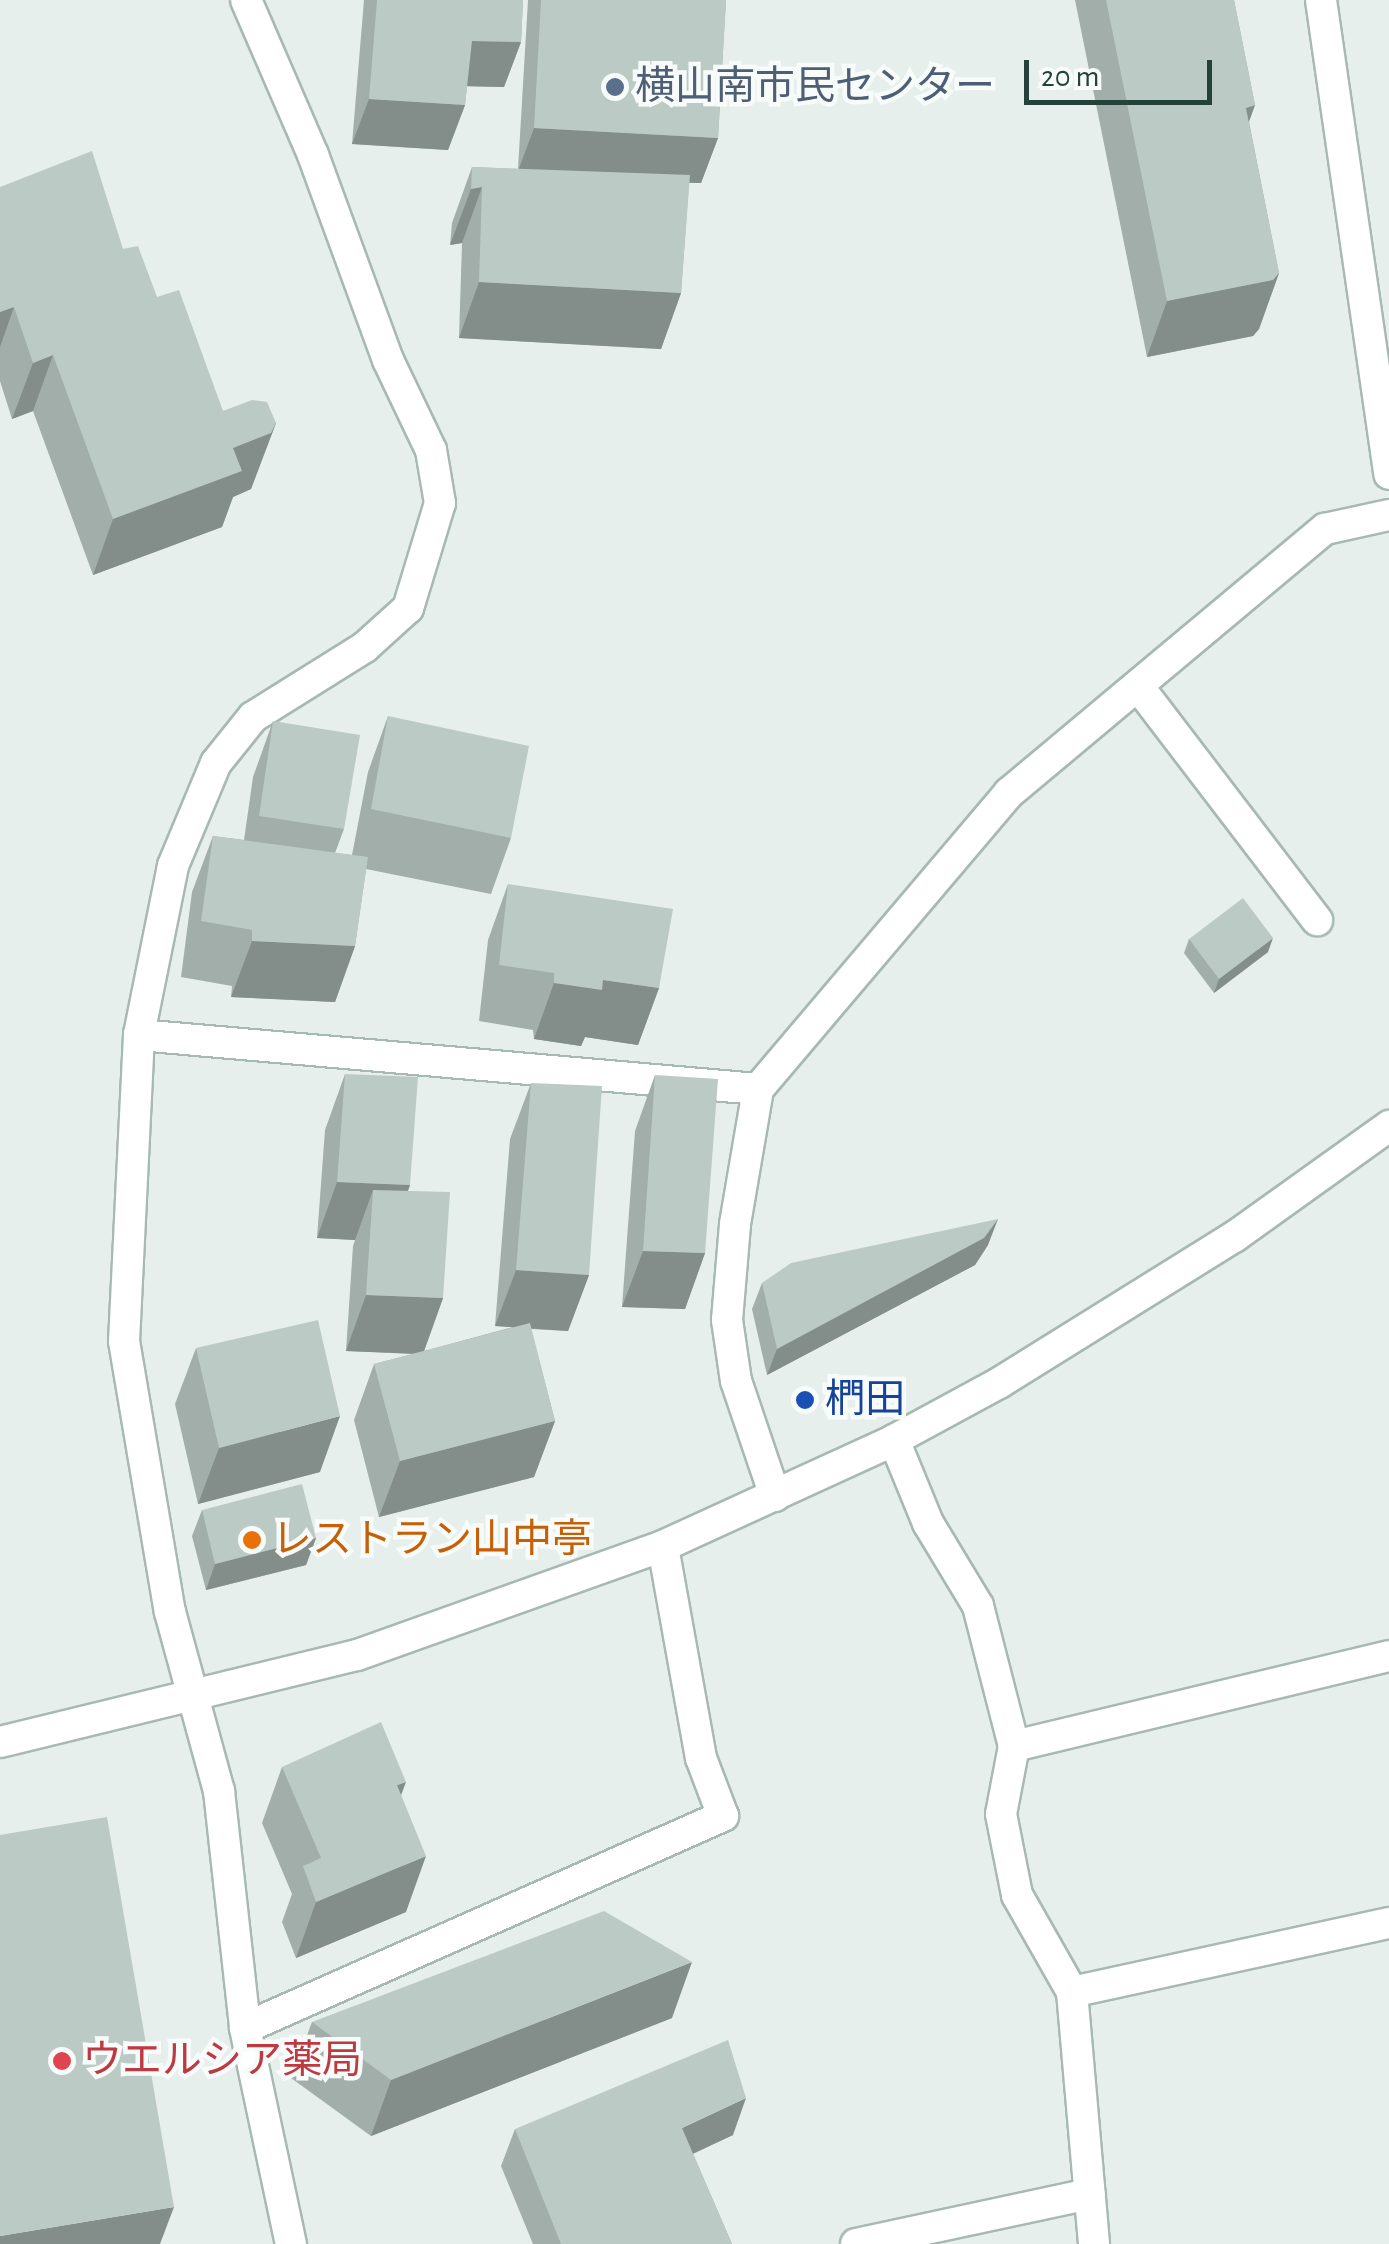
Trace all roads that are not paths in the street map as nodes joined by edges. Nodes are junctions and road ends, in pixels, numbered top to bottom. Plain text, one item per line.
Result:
1 (246, 0) edge
2 (1321, 0) edge
3 (1389, 474) edge
4 (1389, 515) edge
5 (1138, 686) junction
6 (1317, 920) dead end
7 (139, 1035) junction
8 (758, 1089) junction
9 (1389, 1126) edge
10 (894, 1440) junction
11 (774, 1496) junction
12 (663, 1546) junction
13 (1389, 1656) edge
14 (194, 1700) junction
15 (0, 1742) edge
16 (1014, 1746) junction
17 (1389, 1923) edge
18 (1072, 1992) junction
19 (245, 2028) junction
20 (1090, 2194) junction
21 (291, 2244) edge
22 (856, 2244) edge
23 (1094, 2244) edge

1 - 7 street
2 - 3 street
4 - 5 street
5 - 6 street
5 - 8 street
7 - 8 street
7 - 14 street
8 - 11 street
9 - 10 street
10 - 11 street
10 - 16 street
11 - 12 street
12 - 14 street
12 - 19 street
13 - 16 street
14 - 15 street
14 - 19 street
16 - 18 street
17 - 18 street
18 - 20 street
19 - 21 street
20 - 22 street
20 - 23 street

